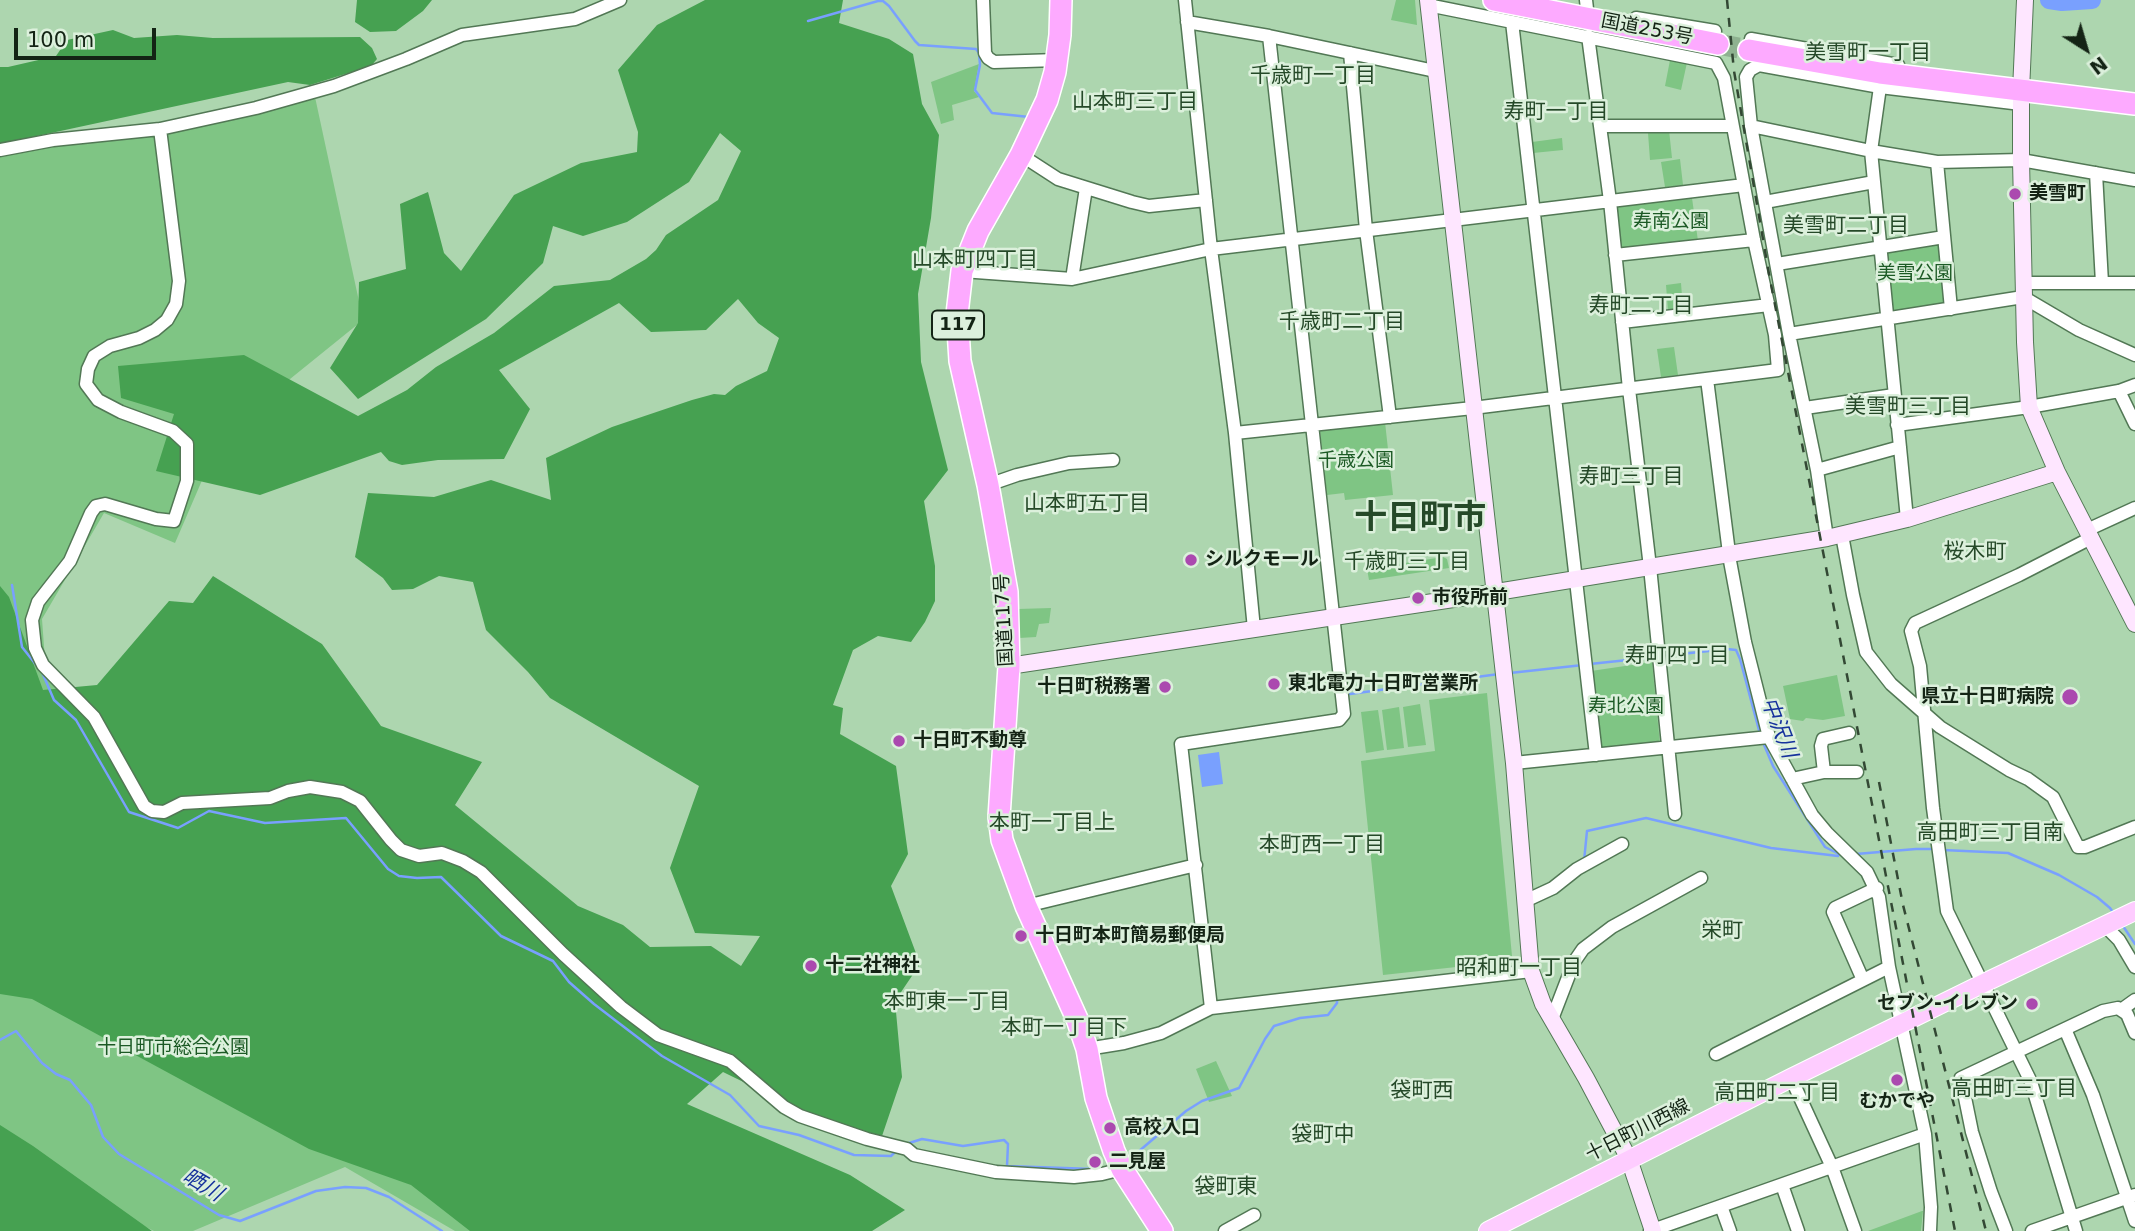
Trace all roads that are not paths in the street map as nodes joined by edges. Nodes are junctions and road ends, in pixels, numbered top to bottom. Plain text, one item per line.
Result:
1 (620, 0) edge
2 (983, 0) edge
3 (1061, 0) edge
4 (1185, 0) edge
5 (1494, 0) edge
6 (1538, 0) edge
7 (1428, 2) edge
8 (2025, 5) edge
9 (1587, 16) edge
10 (1187, 22) junction
11 (1512, 22) junction
12 (1269, 36) junction
13 (1717, 38) tunnel mouth
14 (1750, 44) tunnel mouth
15 (1350, 53) junction
16 (1057, 60) junction
17 (1435, 71) junction
18 (1880, 87) junction
19 (2021, 92) junction
20 (2135, 104) edge
21 (1600, 126) junction
22 (1731, 126) junction
23 (1751, 126) junction
24 (160, 128) junction
25 (0, 150) edge
26 (1871, 151) junction
27 (1021, 155) junction
28 (2021, 160) junction
29 (1937, 162) junction
30 (2096, 173) junction
31 (2135, 180) edge
32 (1874, 182) junction
33 (1744, 185) junction
34 (1086, 188) junction
35 (1206, 200) junction
36 (1610, 201) junction
37 (1765, 202) junction
38 (1533, 209) junction
39 (1452, 219) junction
40 (1366, 230) junction
41 (1944, 237) junction
42 (1291, 240) junction
43 (1754, 240) junction
44 (1880, 248) junction
45 (1211, 249) junction
46 (1615, 255) junction
47 (1777, 264) junction
48 (962, 271) junction
49 (1072, 279) junction
50 (2102, 283) junction
51 (2135, 283) edge
52 (2023, 290) junction
53 (1769, 305) junction
54 (1951, 309) junction
55 (1887, 319) junction
56 (1622, 322) junction
57 (1789, 334) junction
58 (2135, 355) edge
59 (1707, 379) junction
60 (2135, 385) edge
61 (1629, 389) junction
62 (2119, 391) junction
63 (1895, 395) junction
64 (1555, 398) junction
65 (2029, 407) junction
66 (1473, 408) junction
67 (1805, 408) junction
68 (1390, 417) junction
69 (2135, 424) edge
70 (1311, 425) junction
71 (1897, 425) junction
72 (1235, 433) junction
73 (1900, 447) junction
74 (1113, 460) dead end
75 (1817, 470) junction
76 (2057, 472) junction
77 (988, 485) junction
78 (2135, 508) edge
79 (1907, 519) junction
80 (2089, 534) junction
81 (1835, 537) junction
82 (1729, 554) junction
83 (1650, 567) junction
84 (1576, 578) junction
85 (1495, 592) junction
86 (1333, 616) junction
87 (2135, 624) edge
88 (1254, 629) junction
89 (1009, 666) junction
90 (1925, 716) junction
91 (1849, 733) dead end
92 (1769, 737) junction
93 (1669, 747) junction
94 (1596, 755) junction
95 (1514, 763) junction
96 (1824, 772) junction
97 (1857, 772) dead end
98 (1791, 779) junction
99 (1675, 814) dead end
100 (2135, 827) edge
101 (1622, 844) dead end
102 (1196, 866) junction
103 (1701, 878) dead end
104 (1877, 888) junction
105 (1525, 901) junction
106 (1026, 906) junction
107 (2133, 913) edge
108 (2106, 924) junction
109 (1889, 967) junction
110 (2135, 967) edge
111 (1531, 971) junction
112 (1863, 980) junction
113 (1983, 983) junction
114 (2135, 1000) edge
115 (1211, 1008) junction
116 (2121, 1010) junction
117 (1552, 1019) junction
118 (1901, 1024) junction
119 (2064, 1029) junction
120 (2135, 1032) edge
121 (1087, 1049) junction
122 (2016, 1052) junction
123 (1716, 1054) dead end
124 (1791, 1079) junction
125 (1925, 1134) junction
126 (1629, 1159) junction
127 (1832, 1167) junction
128 (1122, 1168) junction
129 (1782, 1185) junction
130 (2131, 1196) edge
131 (1721, 1206) junction
132 (1254, 1215) dead end
133 (2071, 1217) junction
134 (2135, 1221) edge
135 (1162, 1231) edge
136 (1225, 1231) edge
137 (1488, 1231) edge
138 (1652, 1231) edge
139 (1730, 1231) edge
140 (1798, 1231) edge
141 (1855, 1231) edge
142 (1930, 1231) edge
143 (2006, 1231) edge
144 (2032, 1231) edge
145 (2076, 1231) edge

1 - 24 street
2 - 16 street
3 - 16 highway, 国道117号 / 117
4 - 10 street
5 - 9 highway, 国道253号
6 - 9 street
7 - 11 street
7 - 17 street
8 - 19 street
9 - 11 street
9 - 13 highway, 国道253号
9 - 21 street
9 - 22 street
10 - 12 street
10 - 35 street
11 - 38 street
12 - 15 street
12 - 42 street
14 - 19 highway
15 - 17 street
15 - 40 street
16 - 27 highway, 国道117号 / 117
17 - 39 street
18 - 19 street
18 - 23 street
18 - 26 street
19 - 20 highway
19 - 28 street
21 - 22 street
21 - 36 street
22 - 33 street
23 - 26 street
23 - 37 street
24 - 25 street
24 - 128 street
26 - 29 street
26 - 32 street
27 - 34 street
27 - 48 highway, 国道117号 / 117
28 - 29 street
28 - 30 street
28 - 52 street
29 - 41 street
30 - 31 street
30 - 50 street
32 - 37 street
32 - 44 street
33 - 36 street
33 - 43 street
34 - 35 street
34 - 49 street
35 - 45 street
36 - 38 street
36 - 46 street
37 - 47 street
38 - 39 street
38 - 64 street
39 - 40 street
39 - 66 street
40 - 42 street
40 - 68 street
41 - 44 street
41 - 54 street
42 - 45 street
42 - 70 street
43 - 46 street
43 - 53 street
44 - 47 street
44 - 55 street
45 - 49 street
45 - 72 street
46 - 56 street
47 - 57 street
48 - 49 street
48 - 77 highway, 国道117号 / 117
50 - 51 street
50 - 52 street
52 - 54 street
52 - 58 street
52 - 65 street
53 - 56 street
53 - 59 street
54 - 55 street
55 - 57 street
55 - 63 street
56 - 61 street
57 - 67 street
59 - 61 street
59 - 82 street
60 - 62 street
61 - 64 street
61 - 83 street
62 - 65 street
62 - 69 street
63 - 67 street
63 - 71 street
64 - 66 street
64 - 84 street
65 - 71 street
65 - 76 street
66 - 68 street
66 - 85 street
67 - 75 street
68 - 70 street
70 - 72 street
70 - 86 street
71 - 73 street
72 - 88 street
73 - 75 street
73 - 79 street
74 - 77 street
75 - 81 street
76 - 79 street
76 - 80 street
77 - 89 highway, 国道117号 / 117
78 - 80 street
79 - 81 street
80 - 87 street
80 - 90 street
81 - 82 street
81 - 90 street
82 - 83 street
82 - 92 street
83 - 84 street
83 - 93 street
84 - 85 street
84 - 94 street
85 - 86 street
85 - 95 street
86 - 88 street
86 - 102 street
88 - 89 street
89 - 106 highway, 国道117号 / 117
90 - 100 street
90 - 113 street
91 - 96 street
92 - 93 street
92 - 98 street
93 - 94 street
93 - 99 street
94 - 95 street
95 - 105 street
96 - 97 street
96 - 98 street
98 - 104 street
101 - 105 street
102 - 106 street
102 - 115 street
103 - 117 street
104 - 109 street
104 - 112 street
105 - 111 street
106 - 121 highway, 国道117号 / 117
107 - 108 main road, 十日町川西線
108 - 110 street
108 - 113 main road, 十日町川西線
109 - 112 street
109 - 118 street
111 - 115 street
111 - 117 street
112 - 123 street
113 - 118 main road, 十日町川西線
113 - 122 street
114 - 116 street
115 - 121 street
116 - 119 street
116 - 120 street
117 - 126 street
118 - 124 main road, 十日町川西線
118 - 125 street
119 - 122 street
119 - 130 street
121 - 128 highway, 国道117号 / 117
122 - 133 street
122 - 143 street
124 - 126 main road, 十日町川西線
124 - 127 street
125 - 127 street
125 - 142 street
126 - 137 main road, 十日町川西線
126 - 138 street
127 - 129 street
127 - 141 street
128 - 135 highway, 国道117号 / 117
129 - 131 street
129 - 140 street
130 - 133 street
130 - 134 street
131 - 138 street
131 - 139 street
132 - 136 street
133 - 144 street
133 - 145 street

